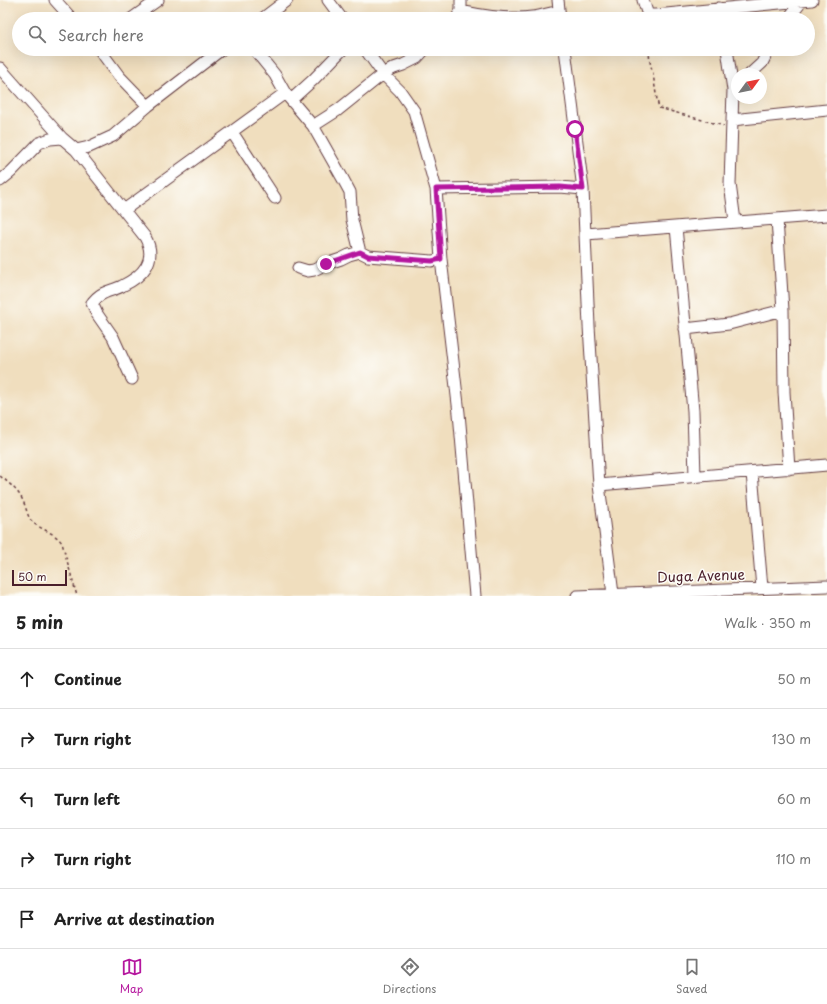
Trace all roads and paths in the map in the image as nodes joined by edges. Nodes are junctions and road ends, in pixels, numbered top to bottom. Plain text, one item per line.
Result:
1 (158, 0) edge
2 (287, 0) edge
3 (328, 0) edge
4 (643, 0) edge
5 (807, 0) edge
6 (57, 1) edge
7 (66, 12) edge
8 (141, 12) edge
9 (271, 12) edge
10 (337, 12) edge
11 (647, 12) edge
12 (732, 12) edge
13 (795, 12) edge
14 (104, 56) edge
15 (213, 56) edge
16 (260, 56) edge
17 (336, 56) edge
18 (370, 56) edge
19 (419, 56) edge
20 (565, 56) edge
21 (648, 56) edge
22 (728, 56) edge
23 (766, 56) edge
24 (0, 68) edge
25 (757, 68) edge
26 (731, 69) edge
27 (383, 74) junction
28 (288, 96) junction
29 (734, 104) edge
30 (148, 106) junction
31 (827, 110) edge
32 (732, 124) junction
33 (313, 126) junction
34 (232, 132) junction
35 (62, 138) junction
36 (76, 150) junction
37 (0, 181) edge
38 (436, 189) junction
39 (583, 189) junction
40 (275, 198) dead end
41 (124, 210) junction
42 (827, 215) edge
43 (777, 219) junction
44 (735, 221) junction
45 (676, 227) junction
46 (586, 234) junction
47 (360, 252) junction
48 (441, 259) junction
49 (298, 268) dead end
50 (783, 310) junction
51 (685, 329) junction
52 (132, 379) dead end
53 (827, 465) edge
54 (789, 469) junction
55 (752, 472) junction
56 (0, 476) edge
57 (695, 476) junction
58 (599, 485) junction
59 (827, 586) edge
60 (762, 588) junction
61 (779, 592) edge
62 (613, 594) junction
63 (77, 596) edge
64 (475, 596) edge
65 (577, 596) edge

1 - 8 street
2 - 9 street
3 - 10 street
4 - 11 street
5 - 12 street
5 - 13 street
6 - 7 street
14 - 30 street
15 - 30 street
16 - 28 street
17 - 28 street
18 - 27 street
19 - 27 street
20 - 39 street
21 - 32 path
22 - 26 street
23 - 25 street
24 - 35 street
27 - 33 street
27 - 38 street
28 - 33 street
28 - 34 street
29 - 32 street
30 - 36 street
31 - 32 street
32 - 44 street
33 - 47 street
34 - 40 street
34 - 41 street
35 - 36 street
35 - 37 street
36 - 41 street
38 - 39 street
38 - 48 street
39 - 46 street
41 - 52 street
42 - 43 street
43 - 44 street
43 - 50 street
44 - 45 street
45 - 46 street
45 - 51 street
46 - 58 street
47 - 48 street
47 - 49 street
48 - 64 street
50 - 51 street
50 - 54 street
51 - 57 street
53 - 54 street
54 - 55 street
55 - 57 street
55 - 60 street
56 - 63 path
57 - 58 street
58 - 62 street
59 - 61 street, Duga Avenue
60 - 61 street, Duga Avenue
60 - 62 street, Duga Avenue
62 - 65 street, Duga Avenue

